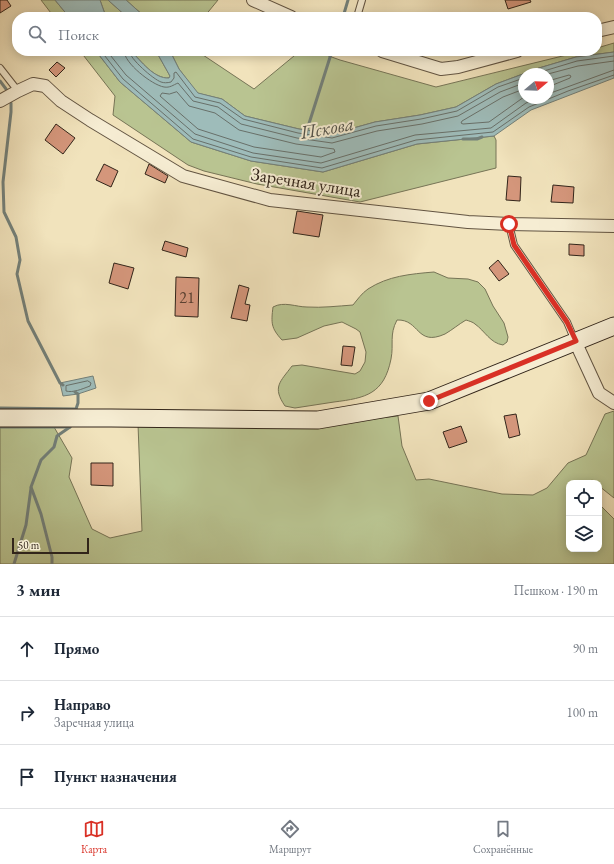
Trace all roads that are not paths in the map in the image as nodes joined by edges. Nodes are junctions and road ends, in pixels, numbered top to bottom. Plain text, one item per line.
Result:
1 (253, 0) edge
2 (362, 0) edge
3 (279, 12) edge
4 (359, 12) edge
5 (614, 27) edge
6 (602, 30) edge
7 (398, 56) edge
8 (499, 56) edge
9 (0, 68) edge
10 (18, 90) junction
11 (0, 101) edge
12 (509, 224) junction
13 (614, 226) edge
14 (614, 326) edge
15 (576, 341) junction
16 (614, 403) edge
17 (0, 418) edge

1 - 3 street
2 - 4 lane
5 - 6 street
7 - 8 street
9 - 10 lane
10 - 11 street, Заречная улица
10 - 12 street, Заречная улица
12 - 13 street, Заречная улица
12 - 15 lane
14 - 15 street
15 - 16 street
15 - 17 street

